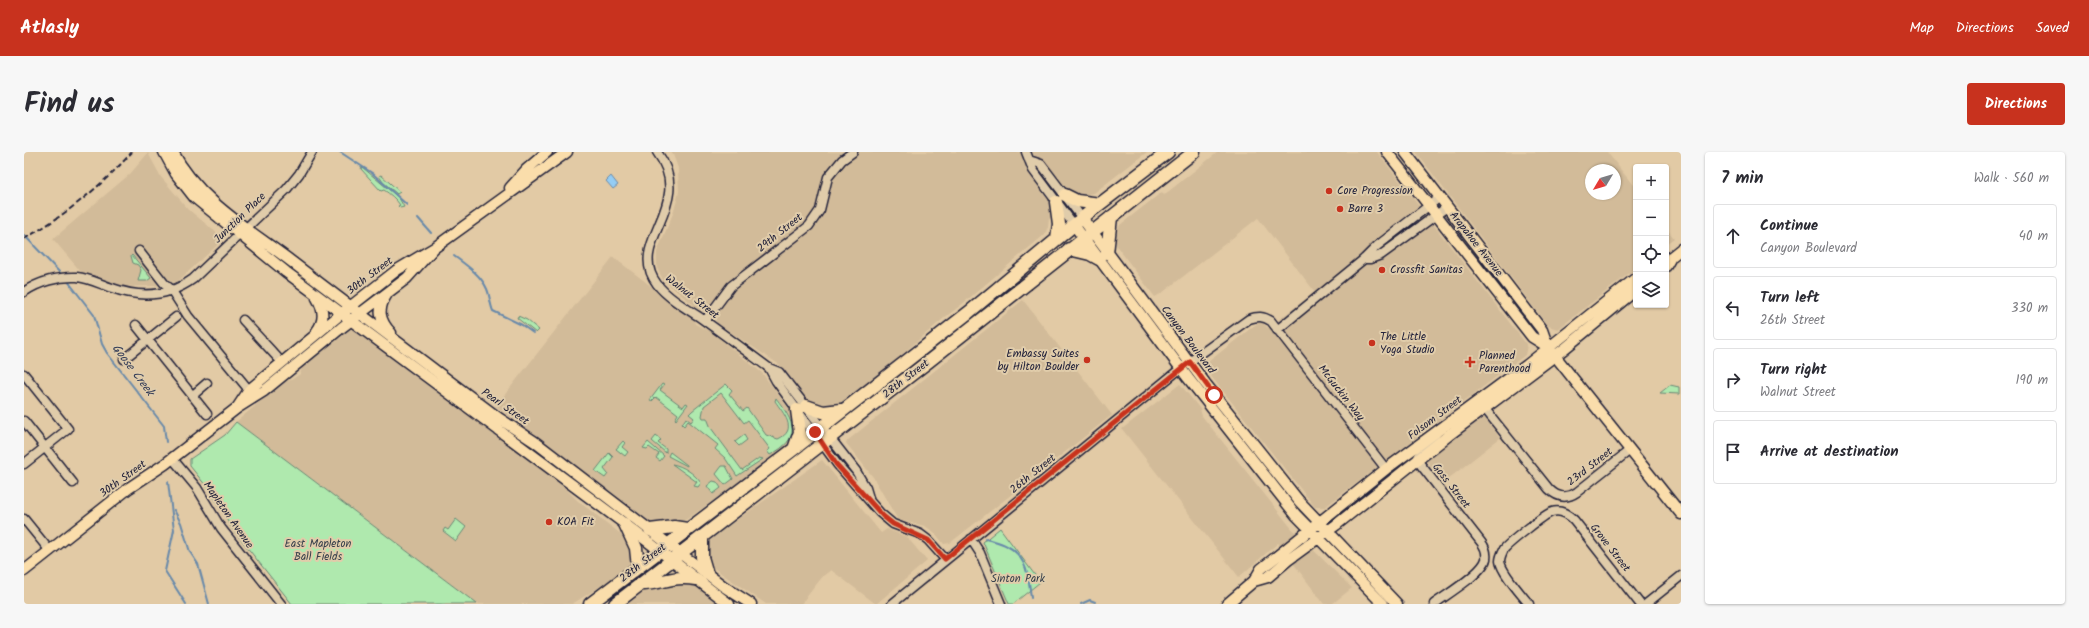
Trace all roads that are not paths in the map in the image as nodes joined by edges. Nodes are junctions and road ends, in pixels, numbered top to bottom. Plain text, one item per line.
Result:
1 (164, 152) edge
2 (173, 152) edge
3 (312, 152) edge
4 (547, 152) edge
5 (567, 152) edge
6 (657, 152) edge
7 (853, 152) edge
8 (1168, 152) edge
9 (1194, 152) edge
10 (1387, 152) edge
11 (1405, 152) edge
12 (1028, 156) edge
13 (1440, 197) junction
14 (500, 199) junction
15 (1061, 199) junction
16 (1100, 204) junction
17 (1430, 205) junction
18 (1447, 207) junction
19 (1437, 214) junction
20 (1111, 218) junction
21 (1078, 222) junction
22 (243, 230) junction
23 (1088, 235) junction
24 (1058, 238) junction
25 (434, 248) junction
26 (1681, 249) edge
27 (1069, 250) junction
28 (138, 251) dead end
29 (1103, 256) junction
30 (1364, 259) junction
31 (1669, 259) edge
32 (1633, 281) edge
33 (393, 287) junction
34 (172, 291) junction
35 (24, 292) edge
36 (312, 292) junction
37 (1633, 292) edge
38 (350, 307) junction
39 (341, 314) junction
40 (359, 314) junction
41 (176, 317) dead end
42 (243, 320) dead end
43 (351, 320) junction
44 (705, 321) junction
45 (136, 325) dead end
46 (1277, 330) junction
47 (314, 336) junction
48 (148, 340) junction
49 (405, 348) junction
50 (1551, 351) junction
51 (277, 357) dead end
52 (124, 359) dead end
53 (1190, 362) junction
54 (1181, 368) junction
55 (24, 374) edge
56 (207, 383) dead end
57 (249, 390) junction
58 (192, 396) junction
59 (237, 408) junction
60 (802, 408) junction
61 (845, 409) junction
62 (1485, 409) junction
63 (207, 414) dead end
64 (24, 421) edge
65 (818, 430) junction
66 (1437, 432) junction
67 (827, 441) junction
68 (45, 447) junction
69 (794, 449) junction
70 (1630, 450) junction
71 (172, 458) junction
72 (1417, 460) junction
73 (24, 464) edge
74 (1386, 469) junction
75 (73, 483) dead end
76 (1681, 514) edge
77 (24, 519) edge
78 (1319, 522) junction
79 (625, 524) junction
80 (687, 529) junction
81 (650, 530) junction
82 (1310, 530) junction
83 (1327, 531) junction
84 (702, 537) junction
85 (1318, 537) junction
86 (971, 539) junction
87 (663, 547) junction
88 (50, 551) junction
89 (676, 557) junction
90 (945, 559) junction
91 (638, 567) junction
92 (24, 571) edge
93 (701, 576) junction
94 (1681, 576) edge
95 (1254, 581) junction
96 (641, 584) junction
97 (281, 604) edge
98 (590, 604) edge
99 (615, 604) edge
100 (730, 604) edge
101 (751, 604) edge
102 (892, 604) edge
103 (1001, 604) edge
104 (1227, 604) edge
105 (1383, 604) edge
106 (1397, 604) edge
107 (1434, 604) edge
108 (1529, 604) edge
109 (1640, 604) edge
110 (1646, 604) edge

1 - 22 main road
2 - 22 main road
3 - 22 street, Junction Place
4 - 14 main road, 30th Street
5 - 14 main road, 30th Street
6 - 44 street, Walnut Street
7 - 44 street, 29th Street
8 - 16 highway, 28th Street
9 - 20 highway, 28th Street
10 - 17 main road, Arapahoe Avenue
11 - 13 main road, Arapahoe Avenue
12 - 15 street, Canyon Boulevard
13 - 17 street
13 - 18 main road, Arapahoe Avenue
14 - 25 main road, 30th Street
15 - 16 highway
15 - 21 street, Canyon Boulevard
15 - 24 highway
16 - 21 highway, 28th Street
17 - 19 main road, Arapahoe Avenue
17 - 30 street
18 - 19 street
18 - 50 main road, Arapahoe Avenue
19 - 30 street
19 - 50 main road, Arapahoe Avenue
20 - 23 highway, 28th Street
20 - 29 highway
21 - 23 main road, Canyon Boulevard
21 - 24 highway, 28th Street
22 - 34 street, Junction Place
22 - 36 main road, Pearl Street
22 - 38 main road, Pearl Street
23 - 27 highway, 28th Street
23 - 29 main road, Canyon Boulevard
24 - 61 highway, 28th Street
25 - 33 main road, 30th Street
25 - 38 main road, 30th Street
26 - 31 main road
27 - 29 highway
27 - 67 highway, 28th Street
28 - 34 street
29 - 53 main road, Canyon Boulevard
29 - 54 main road, Canyon Boulevard
30 - 46 street
32 - 50 main road, Folsom Street
33 - 40 main road, 30th Street
33 - 49 main road
34 - 35 street, Junction Place
34 - 57 street
36 - 39 main road, Pearl Street
36 - 47 main road
37 - 50 main road, Folsom Street
38 - 39 main road, 30th Street
38 - 40 main road, Pearl Street
39 - 43 main road, Pearl Street
39 - 47 main road, 30th Street
40 - 43 main road, 30th Street
40 - 49 main road, Pearl Street
41 - 48 street
42 - 51 street
43 - 59 main road, 30th Street
43 - 79 main road, Pearl Street
44 - 60 street, Walnut Street
45 - 48 street
46 - 53 street, McGuckin Way
46 - 74 street, McGuckin Way
47 - 57 main road, 30th Street
48 - 52 street
48 - 58 street
49 - 81 main road, Pearl Street
50 - 62 main road, Folsom Street
50 - 66 main road, Folsom Street
50 - 70 main road, Arapahoe Avenue
53 - 54 street, 26th Street
53 - 78 main road, Canyon Boulevard
54 - 82 main road, Canyon Boulevard
54 - 86 street, 26th Street
55 - 68 street
56 - 58 street
57 - 59 main road, 30th Street
58 - 63 street
59 - 71 main road, 30th Street
60 - 61 highway
60 - 65 street, Walnut Street
60 - 69 highway
61 - 65 highway, 28th Street
62 - 70 street, 23rd Street
62 - 72 main road, Folsom Street
64 - 68 street
65 - 67 street, Walnut Street
65 - 69 highway, 28th Street
66 - 72 street, Goss Street
66 - 74 main road, Folsom Street
67 - 84 highway, 28th Street
67 - 90 street, Walnut Street
68 - 73 street
68 - 75 street
69 - 80 highway, 28th Street
70 - 76 main road, Arapahoe Avenue
71 - 88 main road, 30th Street
71 - 97 street, Mapleton Avenue
72 - 83 main road, Folsom Street
72 - 107 street, Goss Street
74 - 78 main road, Folsom Street
77 - 88 street
78 - 82 main road, Folsom Street
78 - 83 main road, Canyon Boulevard
79 - 87 main road, Pearl Street
79 - 91 highway
80 - 81 highway
80 - 87 highway, 28th Street
81 - 87 main road, Pearl Street
82 - 85 main road, Canyon Boulevard
82 - 95 main road, Folsom Street
83 - 85 main road, Folsom Street
83 - 106 main road, Canyon Boulevard
84 - 89 highway, 28th Street
84 - 93 highway
85 - 95 main road, Folsom Street
85 - 105 main road, Canyon Boulevard
86 - 90 street, 26th Street
86 - 103 street
87 - 89 main road, Pearl Street
87 - 91 highway, 28th Street
88 - 92 main road, 30th Street
89 - 93 main road, Pearl Street
89 - 96 highway, 28th Street
90 - 102 street, 26th Street
91 - 98 highway, 28th Street
93 - 96 highway
93 - 100 main road, Pearl Street
93 - 101 main road, Pearl Street
94 - 110 street
95 - 104 main road, Folsom Street
96 - 99 highway, 28th Street
108 - 109 street, Grove Street

